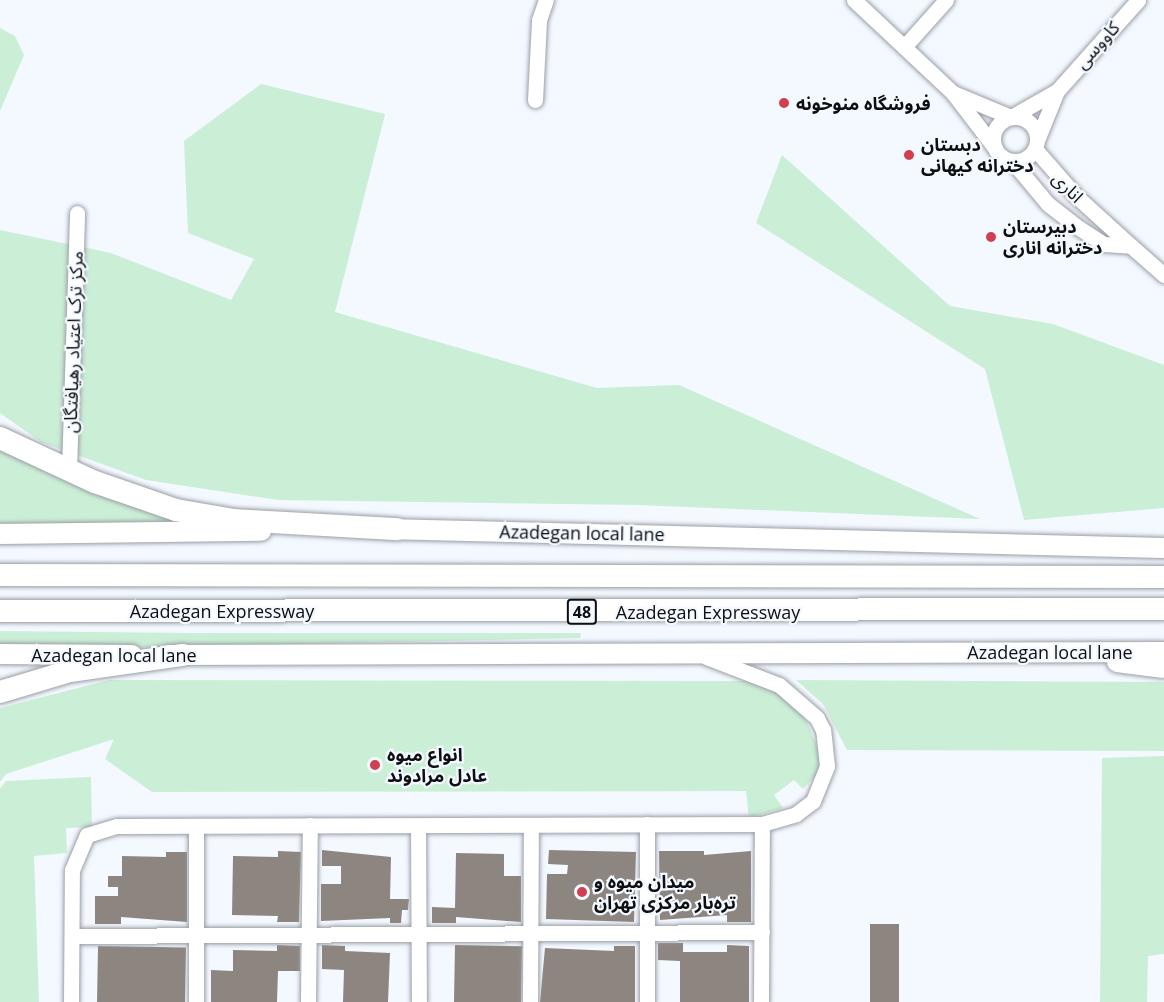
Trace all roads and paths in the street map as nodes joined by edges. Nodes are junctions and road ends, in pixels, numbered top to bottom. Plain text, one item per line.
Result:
1 (546, 0) edge
2 (854, 0) edge
3 (946, 0) edge
4 (1138, 0) edge
5 (904, 47) junction
6 (1057, 91) junction
7 (953, 93) junction
8 (535, 100) dead end
9 (1011, 117) junction
10 (1036, 144) junction
11 (995, 148) junction
12 (1012, 160) junction
13 (77, 213) dead end
14 (1131, 246) junction
15 (1164, 275) edge
16 (0, 438) edge
17 (69, 471) junction
18 (397, 529) junction
19 (0, 534) edge
20 (1164, 548) edge
21 (0, 575) edge
22 (1164, 576) edge
23 (1164, 609) edge
24 (0, 611) edge
25 (1046, 652) junction
26 (1164, 652) edge
27 (0, 654) edge
28 (183, 655) junction
29 (697, 655) junction
30 (1164, 668) edge
31 (0, 693) edge
32 (647, 824) junction
33 (762, 824) junction
34 (310, 825) junction
35 (531, 825) junction
36 (196, 826) junction
37 (418, 826) junction
38 (762, 932) junction
39 (647, 933) junction
40 (531, 935) junction
41 (72, 936) junction
42 (196, 936) junction
43 (309, 936) junction
44 (418, 936) junction
45 (71, 1002) edge
46 (196, 1002) edge
47 (308, 1002) edge
48 (419, 1002) edge
49 (530, 1002) edge
50 (647, 1002) edge
51 (761, 1002) edge

1 - 8 street
2 - 5 street
3 - 5 street
4 - 6 street, کاووسی
5 - 7 street
6 - 9 street
6 - 10 street
7 - 9 street
7 - 11 street
9 - 10 street
9 - 11 street
10 - 12 street
10 - 14 street, اناری
11 - 12 street
12 - 14 street, اناری
13 - 17 street, مرکز ترک اعتیاد رهیافتگان
14 - 15 street, اناری
16 - 17 highway
17 - 18 highway
18 - 19 main road, Azadegan local lane
18 - 20 main road, Azadegan local lane
21 - 22 highway, Azadegan Expressway / 48
23 - 24 highway, Azadegan Expressway / 48
25 - 26 main road, Azadegan local lane
25 - 29 main road, Azadegan local lane
25 - 30 main road
27 - 28 main road, Azadegan local lane
28 - 29 main road, Azadegan local lane
28 - 31 highway
29 - 33 street
32 - 33 street
32 - 35 street
32 - 39 street
33 - 38 street
34 - 36 street
34 - 37 street
34 - 43 street
35 - 37 street
35 - 40 street
36 - 41 street
36 - 42 street
37 - 44 street
38 - 39 street
38 - 51 street
39 - 40 street
39 - 50 street
40 - 44 street
40 - 49 street
41 - 42 street
41 - 45 street
42 - 43 street
42 - 46 street
43 - 44 street
43 - 47 street
44 - 48 street

